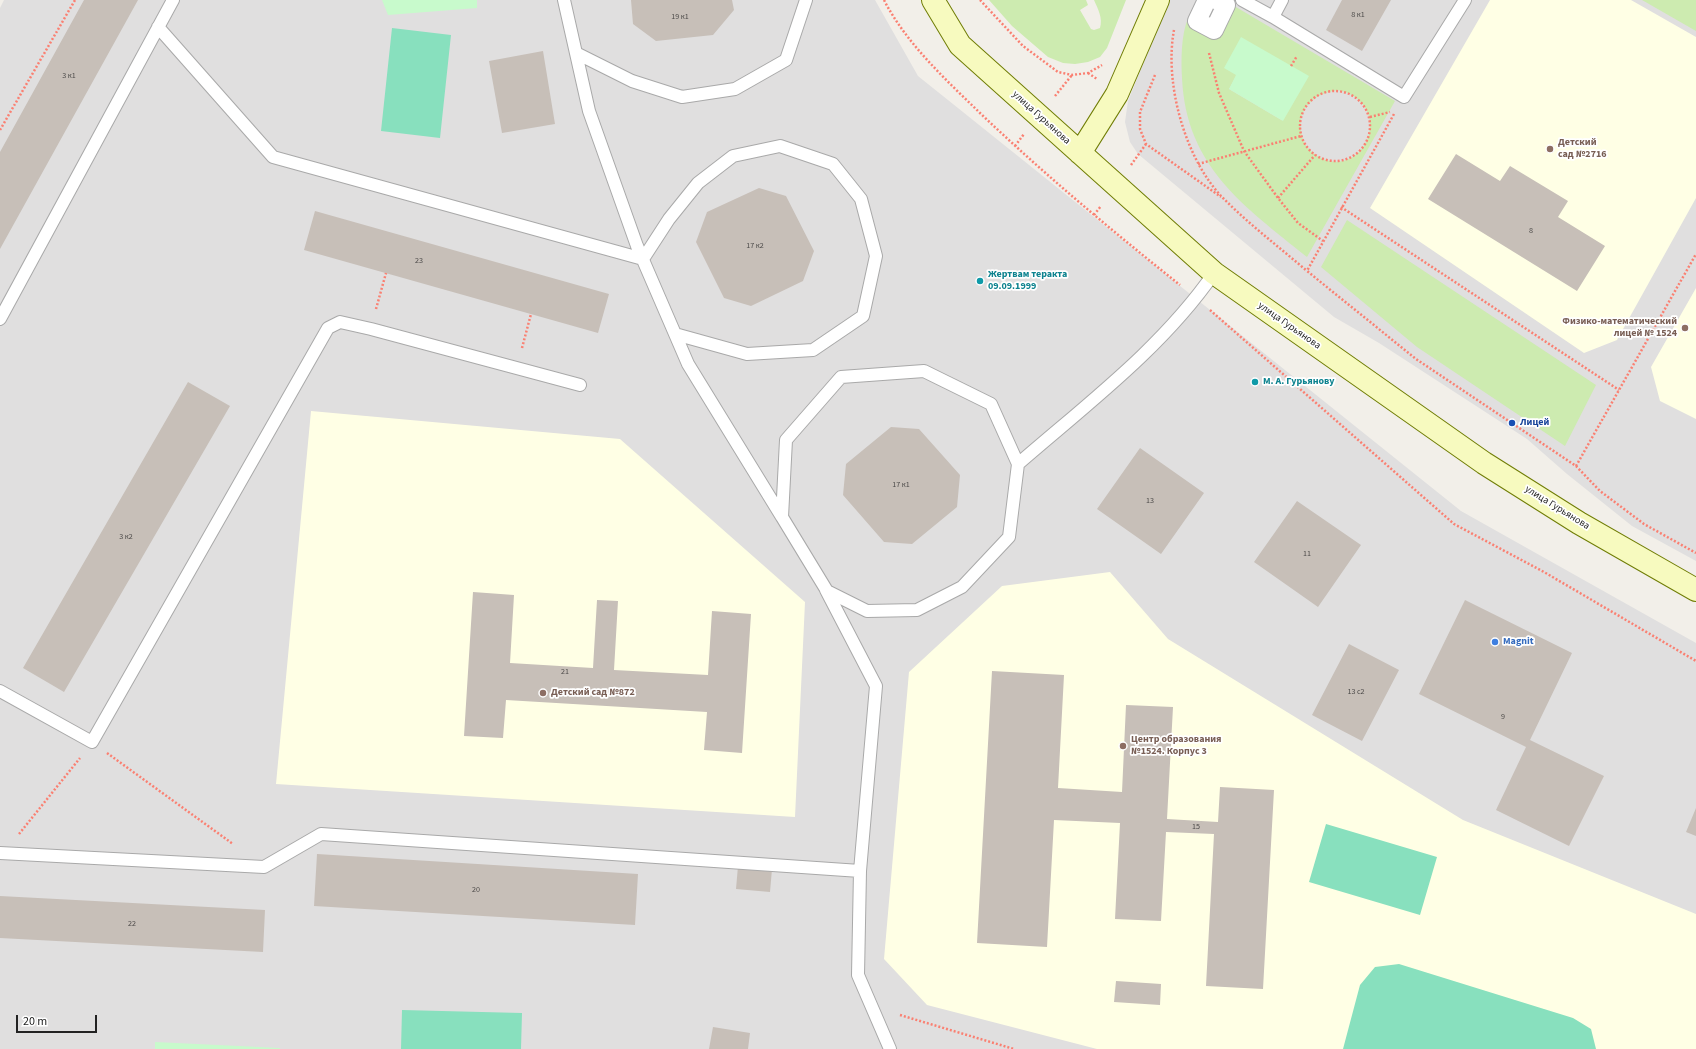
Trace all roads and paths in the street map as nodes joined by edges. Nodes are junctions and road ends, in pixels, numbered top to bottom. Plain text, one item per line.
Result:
1 (75, 0) edge
2 (173, 0) edge
3 (564, 0) edge
4 (806, 0) edge
5 (884, 0) edge
6 (933, 0) edge
7 (980, 0) edge
8 (1158, 0) edge
9 (1207, 0) edge
10 (1216, 0) edge
11 (1242, 0) edge
12 (1282, 0) edge
13 (1465, 0) edge
14 (1273, 18) junction
15 (158, 27) junction
16 (1214, 30) junction
17 (1169, 39) dead end
18 (576, 53) junction
19 (1105, 61) dead end
20 (1158, 68) dead end
21 (1370, 117) junction
22 (0, 130) edge
23 (1302, 136) junction
24 (1244, 151) junction
25 (1080, 153) junction
26 (1315, 155) junction
27 (1198, 164) junction
28 (1223, 198) junction
29 (1278, 198) junction
30 (1341, 207) junction
31 (1323, 241) junction
32 (1696, 254) edge
33 (642, 259) junction
34 (1307, 271) junction
35 (386, 273) dead end
36 (1214, 273) junction
37 (1196, 298) junction
38 (531, 314) dead end
39 (0, 319) edge
40 (371, 329) junction
41 (675, 334) junction
42 (517, 368) junction
43 (580, 385) dead end
44 (1619, 390) junction
45 (1018, 464) junction
46 (1576, 466) junction
47 (782, 517) junction
48 (1696, 553) edge
49 (825, 587) junction
50 (1696, 590) edge
51 (1696, 661) edge
52 (0, 691) edge
53 (92, 742) junction
54 (2, 853) edge
55 (264, 867) junction
56 (860, 871) junction
57 (900, 1015) dead end
58 (890, 1049) edge
59 (1014, 1049) edge

1 - 22 path
2 - 15 lane
3 - 18 lane
4 - 18 lane
5 - 37 path
6 - 25 main road, улица Гурьянова
7 - 19 path
8 - 25 main road
9 - 16 street
10 - 16 street
11 - 14 lane
12 - 14 lane
13 - 14 lane
15 - 33 lane
15 - 39 lane
16 - 24 path
17 - 27 path
18 - 33 lane
20 - 28 path
21 - 23 path
21 - 26 path
21 - 30 path
23 - 24 path
23 - 26 path
24 - 27 path
24 - 29 path
25 - 36 main road, улица Гурьянова
26 - 29 path
27 - 28 path
28 - 34 path
29 - 31 path
30 - 31 path
30 - 44 path
31 - 34 path
32 - 44 path
33 - 41 lane
33 - 41 lane
34 - 46 path
35 - 40 path
36 - 37 lane
36 - 50 main road, улица Гурьянова
37 - 45 lane
37 - 51 path
38 - 42 path
40 - 42 lane
40 - 53 lane
41 - 47 lane
42 - 43 lane
44 - 46 path
45 - 47 lane
45 - 49 lane
46 - 48 path
47 - 49 lane
49 - 56 lane
52 - 53 lane
53 - 54 path
53 - 55 path
54 - 55 lane
55 - 56 lane
56 - 58 lane
57 - 59 path

